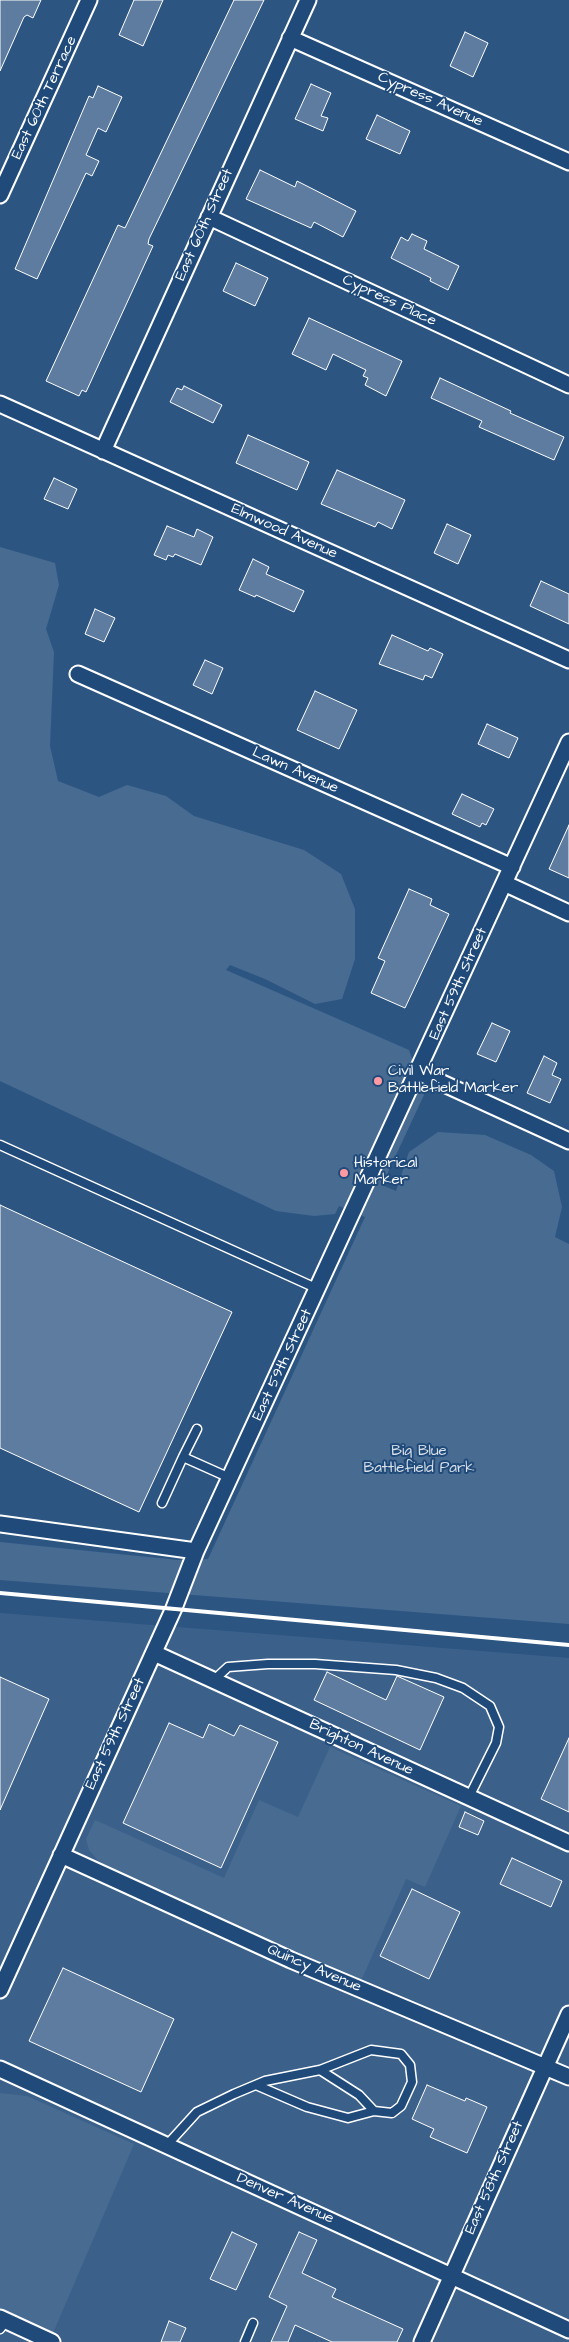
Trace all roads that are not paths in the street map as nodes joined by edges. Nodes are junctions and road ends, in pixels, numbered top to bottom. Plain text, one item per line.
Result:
1 (89, 0) edge
2 (308, 0) edge
3 (290, 38) junction
4 (569, 162) edge
5 (0, 195) edge
6 (209, 217) junction
7 (569, 385) edge
8 (0, 404) edge
9 (103, 451) junction
10 (569, 660) edge
11 (78, 674) dead end
12 (569, 742) edge
13 (512, 868) junction
14 (504, 883) junction
15 (569, 913) edge
16 (418, 1072) junction
17 (569, 1141) edge
18 (0, 1146) edge
19 (318, 1289) junction
20 (197, 1429) dead end
21 (183, 1457) junction
22 (230, 1478) junction
23 (162, 1503) dead end
24 (0, 1524) edge
25 (196, 1551) junction
26 (154, 1653) junction
27 (214, 1680) junction
28 (469, 1797) junction
29 (569, 1843) edge
30 (61, 1855) junction
31 (0, 1990) edge
32 (569, 2014) edge
33 (546, 2066) junction
34 (0, 2070) edge
35 (320, 2070) junction
36 (569, 2077) edge
37 (256, 2085) junction
38 (374, 2111) junction
39 (167, 2145) junction
40 (452, 2274) junction
41 (2, 2323) edge
42 (253, 2323) dead end
43 (569, 2330) edge
44 (52, 2342) edge
45 (245, 2342) edge
46 (422, 2342) edge

1 - 5 street, East 60th Terrace
2 - 3 street, East 60th Street
3 - 4 street, Cypress Avenue
3 - 6 street, East 60th Street
6 - 7 street, Cypress Place
6 - 9 street, East 60th Street
8 - 9 street, Elmwood Avenue
9 - 10 street, Elmwood Avenue
11 - 13 street, Lawn Avenue
12 - 13 street, East 59th Street
13 - 14 street, East 59th Street
14 - 15 street
14 - 16 street, East 59th Street
16 - 17 street
16 - 19 street, East 59th Street
18 - 19 lane
19 - 22 street, East 59th Street
20 - 21 lane
21 - 22 lane
21 - 23 lane
22 - 25 street, East 59th Street
24 - 25 street
25 - 26 street, East 59th Street
26 - 27 street, Brighton Avenue
26 - 30 street, East 59th Street
27 - 28 street, Brighton Avenue
27 - 28 lane
28 - 29 street, Brighton Avenue
30 - 31 street, East 59th Street
30 - 33 street, Quincy Avenue
32 - 33 street, East 58th Street
33 - 36 street, Quincy Avenue
33 - 40 street, East 58th Street
34 - 39 street, Denver Avenue
35 - 37 lane
35 - 38 lane
35 - 38 lane
37 - 38 lane
37 - 39 lane
39 - 40 street, Denver Avenue
40 - 43 street, Denver Avenue
40 - 46 street, East 58th Street
41 - 44 street
42 - 45 lane

